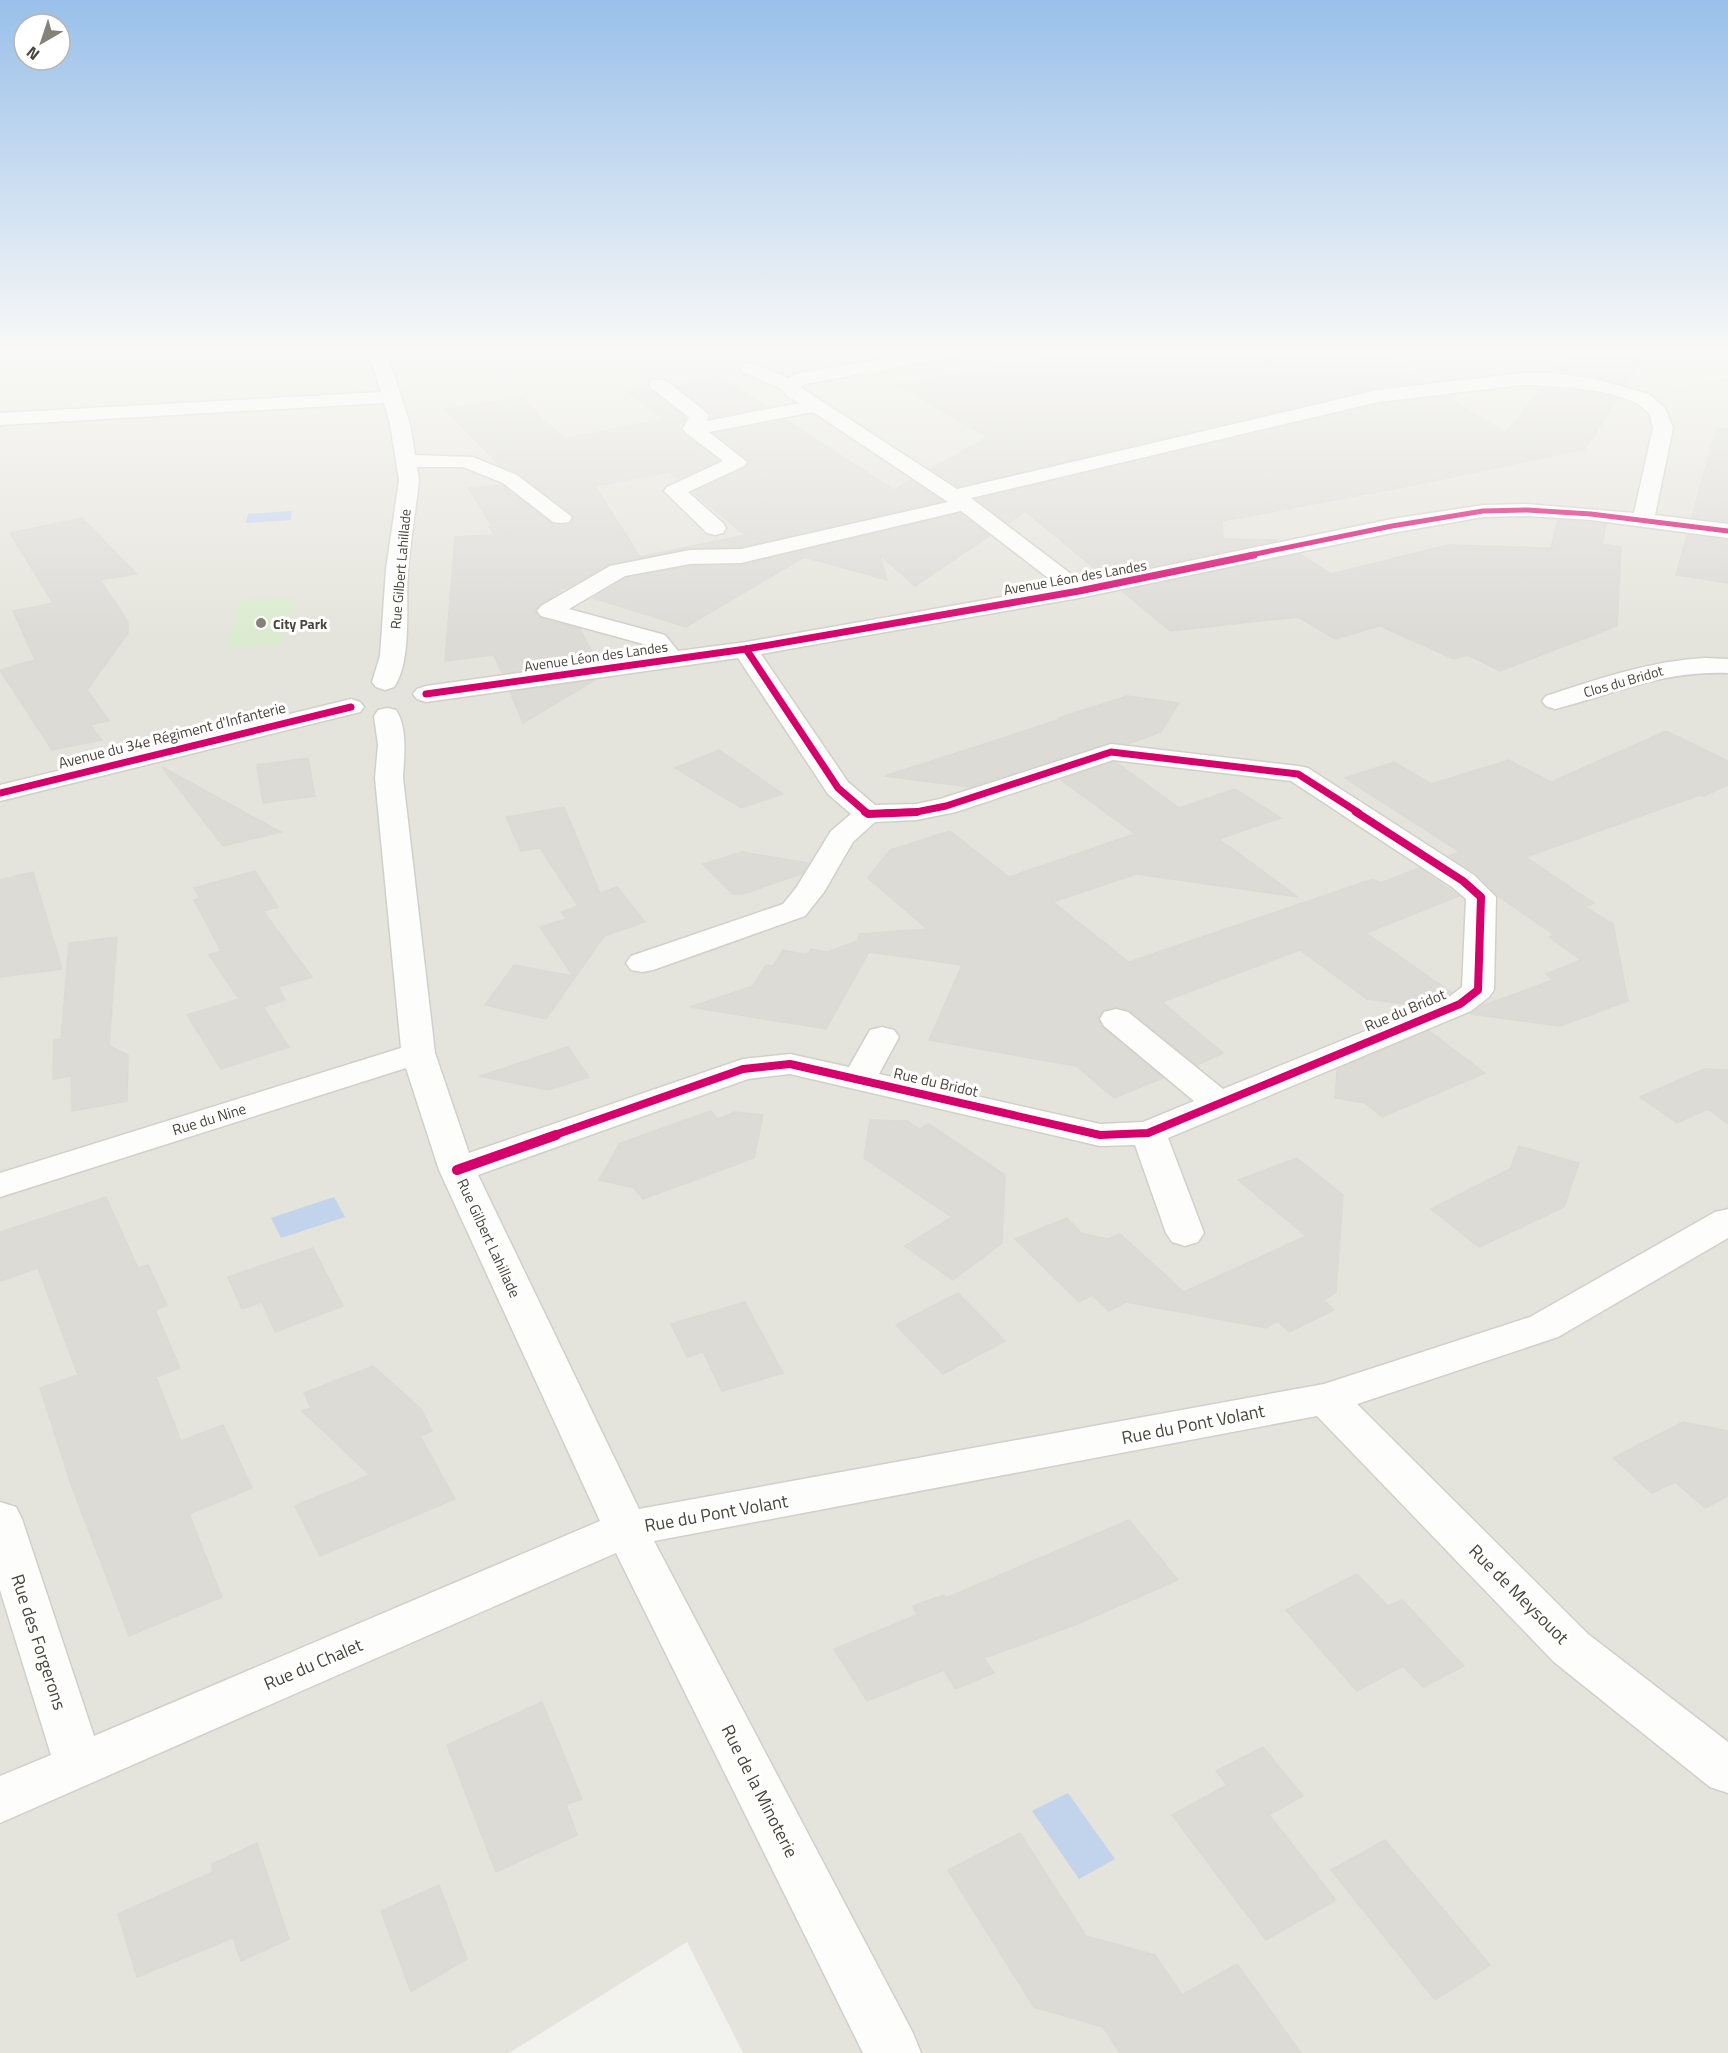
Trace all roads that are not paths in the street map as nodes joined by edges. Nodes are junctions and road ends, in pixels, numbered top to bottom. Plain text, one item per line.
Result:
1 (404, 447) edge
2 (717, 447) edge
3 (878, 447) edge
4 (1173, 447) edge
5 (1659, 447) edge
6 (406, 461) junction
7 (959, 500) junction
8 (561, 516) dead end
9 (1643, 520) junction
10 (714, 528) dead end
11 (1728, 531) edge
12 (1079, 591) junction
13 (746, 649) junction
14 (672, 659) junction
15 (1728, 666) edge
16 (426, 694) junction
17 (386, 699) junction
18 (1555, 701) dead end
19 (351, 707) junction
20 (0, 793) edge
21 (868, 814) junction
22 (642, 963) dead end
23 (1116, 1019) dead end
24 (882, 1037) dead end
25 (418, 1053) junction
26 (859, 1080) junction
27 (1219, 1104) junction
28 (1148, 1132) junction
29 (457, 1170) junction
30 (0, 1185) edge
31 (1728, 1221) edge
32 (1185, 1233) dead end
33 (1326, 1399) junction
34 (0, 1519) edge
35 (626, 1529) junction
36 (79, 1766) junction
37 (1728, 1771) edge
38 (0, 1800) edge
39 (893, 2053) edge

1 - 6 street, Rue Gilbert Lahillade
2 - 10 street
3 - 7 street
4 - 7 street
5 - 9 street
6 - 8 street
6 - 17 street, Rue Gilbert Lahillade
7 - 12 street
7 - 14 street
9 - 11 street, Avenue Léon des Landes
9 - 12 street, Avenue Léon des Landes
12 - 13 street, Avenue Léon des Landes
13 - 14 street, Avenue Léon des Landes
13 - 21 street
14 - 16 street, Avenue Léon des Landes
15 - 18 street, Clos du Bridot
16 - 17 street
16 - 17 street
17 - 19 street
17 - 19 street
17 - 25 street, Rue Gilbert Lahillade
19 - 20 street, Avenue du 34e Régiment d'Infanterie
21 - 22 street
21 - 27 street, Rue du Bridot
23 - 27 street
24 - 26 street
25 - 29 street, Rue Gilbert Lahillade
25 - 30 street, Rue du Nine
26 - 28 street, Rue du Bridot
26 - 29 street, Rue du Bridot
27 - 28 street, Rue du Bridot
28 - 32 street
29 - 35 street, Rue Gilbert Lahillade
31 - 33 street, Rue du Pont Volant
33 - 35 street, Rue du Pont Volant
33 - 37 street, Rue de Meysouot
34 - 36 street, Rue des Forgerons
35 - 36 street, Rue du Chalet
35 - 39 street, Rue de la Minoterie
36 - 38 street, Rue du Chalet

